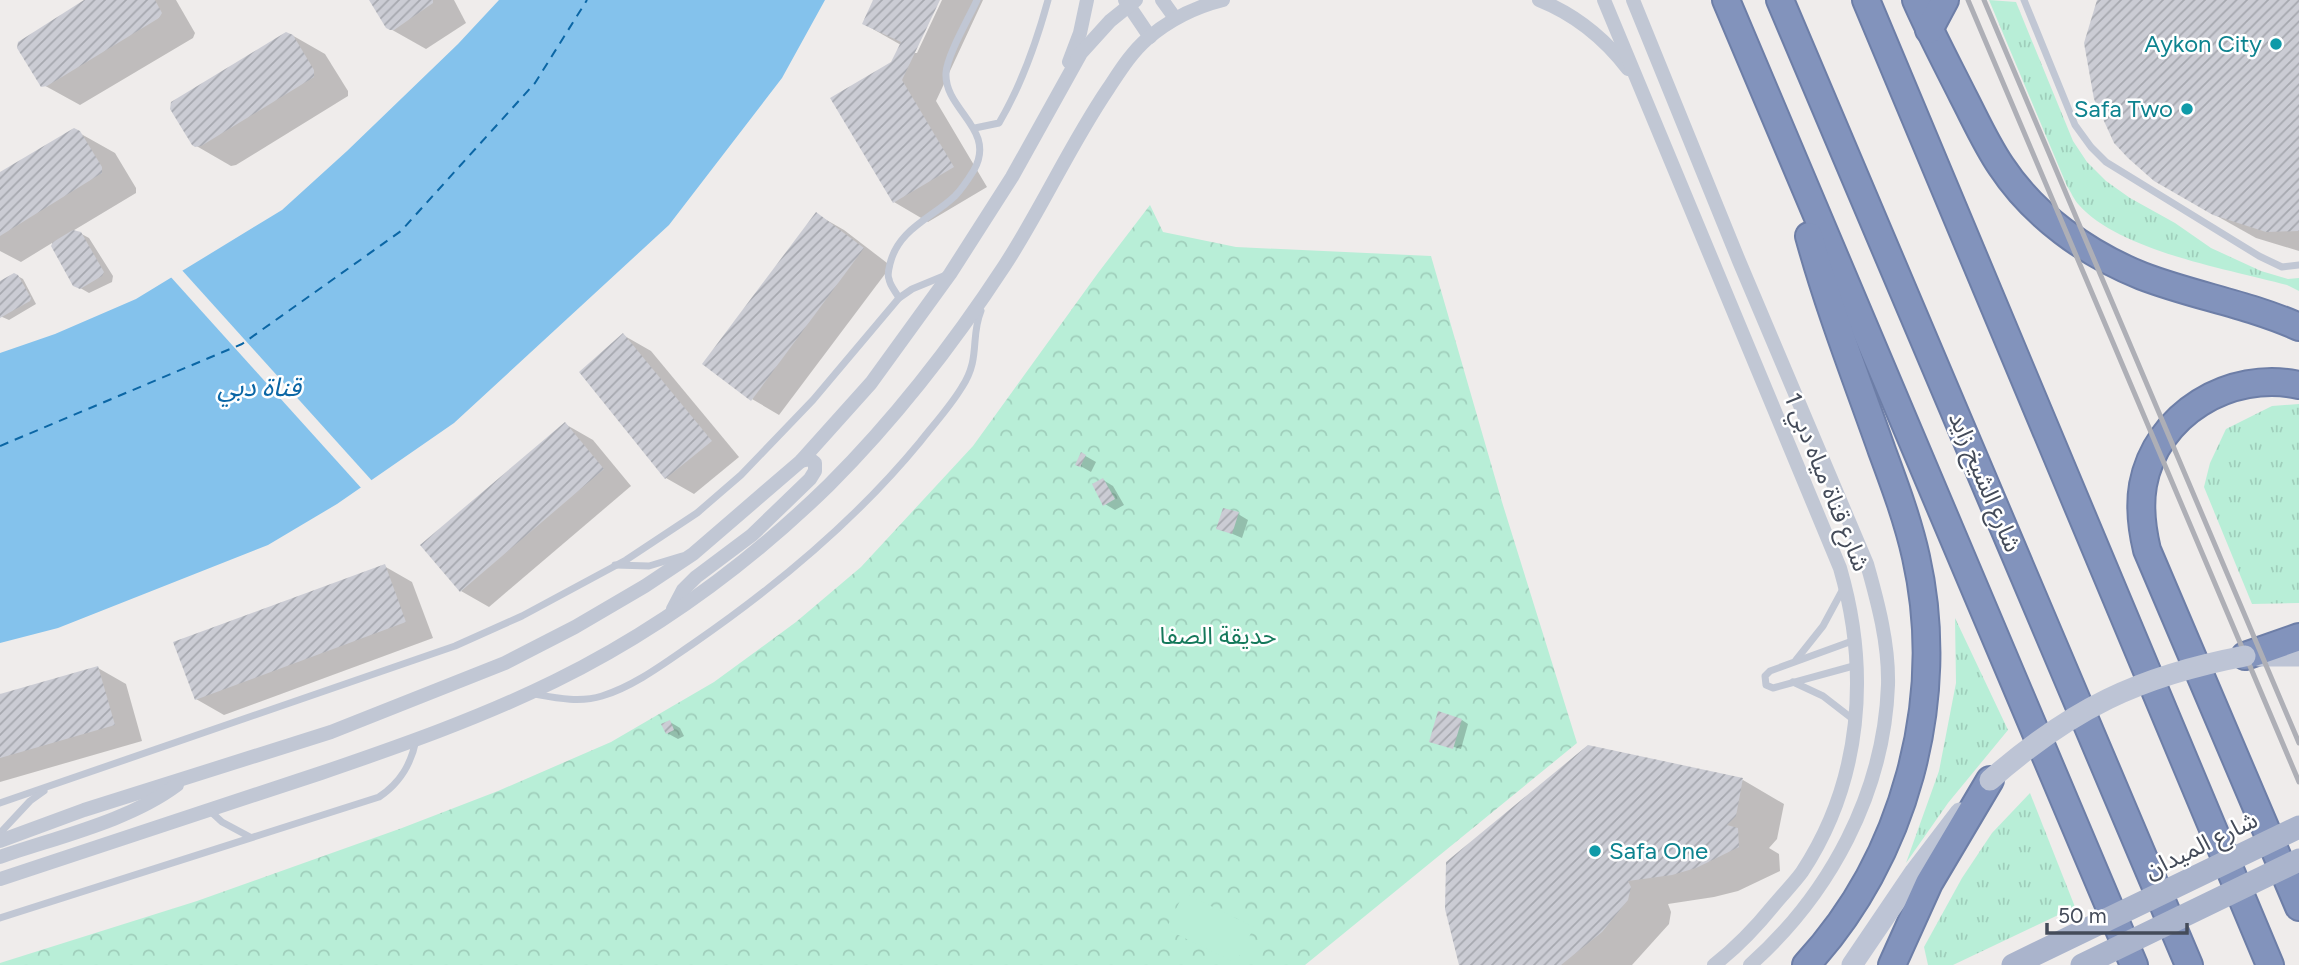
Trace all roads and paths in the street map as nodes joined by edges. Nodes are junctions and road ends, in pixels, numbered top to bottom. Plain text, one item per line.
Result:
1 (977, 0) edge
2 (1048, 0) edge
3 (1087, 0) edge
4 (1162, 0) edge
5 (1223, 0) edge
6 (1539, 0) edge
7 (1604, 0) edge
8 (1633, 0) edge
9 (1726, 0) edge
10 (1780, 0) edge
11 (1866, 0) edge
12 (1916, 0) edge
13 (1945, 0) edge
14 (2024, 0) edge
15 (1130, 2) edge
16 (1175, 18) junction
17 (1929, 30) junction
18 (1150, 37) junction
19 (1639, 84) junction
20 (1057, 94) junction
21 (975, 128) junction
22 (1787, 146) junction
23 (2299, 265) edge
24 (950, 274) junction
25 (991, 286) junction
26 (899, 298) junction
27 (2299, 327) edge
28 (2299, 386) edge
29 (802, 461) junction
30 (693, 554) junction
31 (615, 565) junction
32 (1845, 585) junction
33 (670, 613) junction
34 (2299, 637) edge
35 (1855, 640) junction
36 (2245, 656) junction
37 (2299, 656) edge
38 (1793, 664) junction
39 (1857, 665) junction
40 (1793, 682) junction
41 (529, 694) junction
42 (1856, 722) junction
43 (416, 740) junction
44 (190, 776) junction
45 (1990, 780) junction
46 (54, 784) junction
47 (0, 803) edge
48 (210, 811) junction
49 (2299, 827) edge
50 (0, 833) edge
51 (250, 837) junction
52 (0, 841) edge
53 (0, 857) edge
54 (2299, 860) edge
55 (0, 879) edge
56 (2299, 907) edge
57 (0, 918) edge
58 (1714, 965) edge
59 (1750, 965) edge
60 (1806, 965) edge
61 (1852, 965) edge
62 (1892, 965) edge
63 (2013, 965) edge
64 (2082, 965) edge
65 (2134, 965) edge
66 (2189, 965) edge
67 (2270, 965) edge

1 - 21 lane
2 - 21 lane
3 - 20 street
4 - 16 street
5 - 16 street
6 - 19 street
7 - 19 street, شارع قناة مياه دبي 1
8 - 59 street, شارع قناة مياه دبي 1
9 - 22 highway
10 - 66 highway, شارع الشيخ زايد
11 - 67 highway
12 - 17 highway
13 - 17 highway
14 - 23 lane
15 - 18 street
15 - 20 street
16 - 18 street
17 - 27 highway
18 - 25 street
19 - 32 street, شارع قناة مياه دبي 1
20 - 24 street
21 - 26 lane
22 - 60 highway
22 - 65 highway
24 - 26 lane
24 - 29 street
25 - 33 street
25 - 41 lane
26 - 31 lane
28 - 56 highway
29 - 30 street
29 - 33 street
30 - 31 lane
30 - 44 street
31 - 46 lane
32 - 35 street, شارع قناة مياه دبي 1
32 - 38 lane
33 - 41 street
34 - 36 highway
35 - 38 lane
35 - 39 street, شارع قناة مياه دبي 1
36 - 37 main road
36 - 45 main road, bridge
38 - 40 lane
39 - 40 lane
39 - 42 street, شارع قناة مياه دبي 1
40 - 42 lane
41 - 43 street
42 - 58 street, شارع قناة مياه دبي 1
43 - 48 street
43 - 51 lane
44 - 52 street
44 - 53 street
45 - 61 main road
45 - 62 highway
46 - 47 lane
46 - 50 lane
48 - 51 lane
48 - 55 street
49 - 63 main road, شارع الميدان, bridge
51 - 57 lane
54 - 64 main road, bridge

